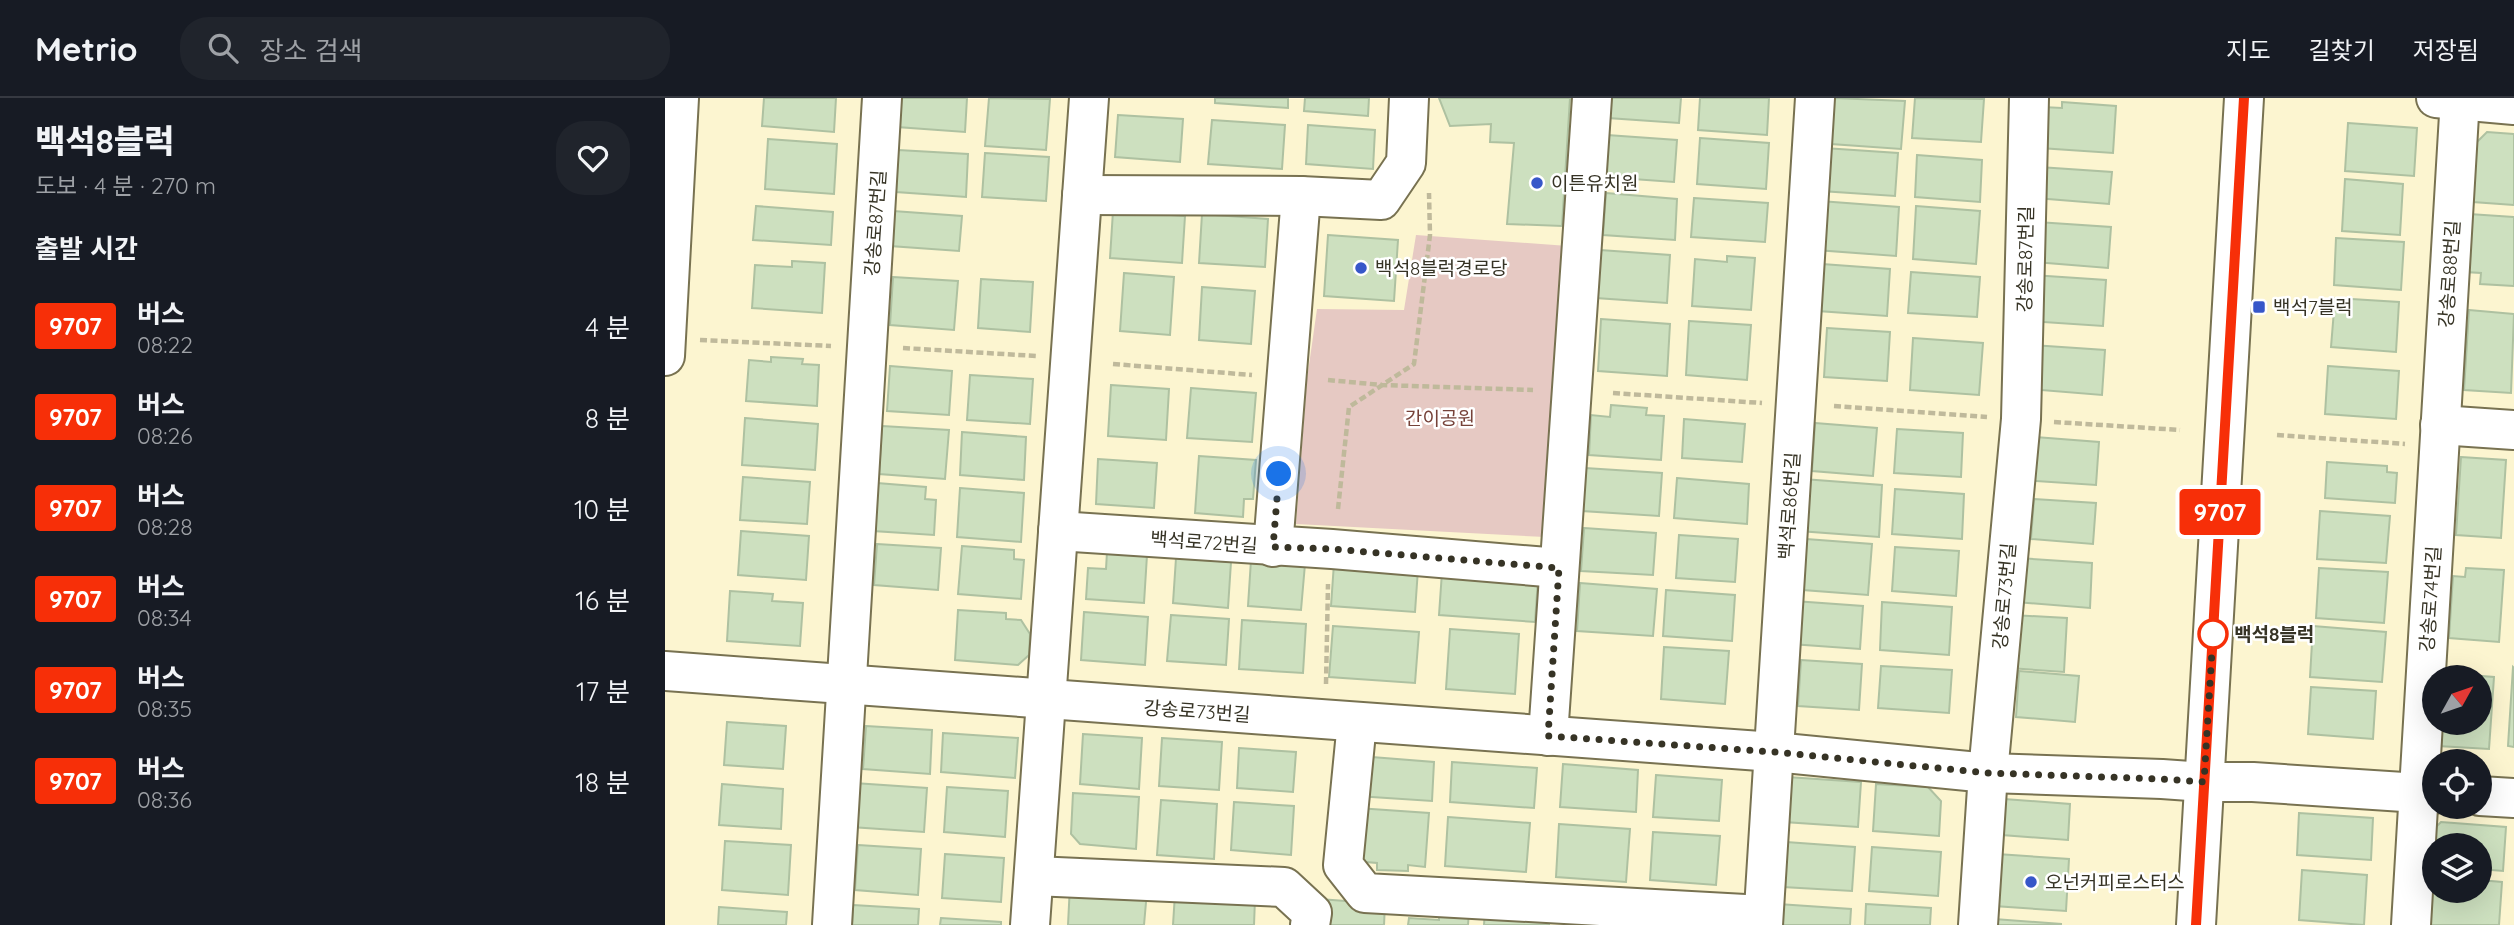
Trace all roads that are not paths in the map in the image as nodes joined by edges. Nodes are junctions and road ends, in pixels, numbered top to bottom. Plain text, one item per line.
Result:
1 (679, 98) edge
2 (882, 98) edge
3 (1089, 98) edge
4 (1409, 98) edge
5 (1592, 98) edge
6 (1815, 98) edge
7 (2029, 98) edge
8 (2240, 98) edge
9 (2452, 99) edge
10 (2514, 105) edge
11 (1082, 195) junction
12 (1301, 196) junction
13 (680, 348) edge
14 (2020, 419) joint
15 (2514, 430) edge
16 (2429, 439) junction
17 (1058, 531) junction
18 (1273, 547) junction
19 (1559, 568) junction
20 (665, 671) edge
21 (846, 685) junction
22 (1046, 700) junction
23 (1357, 722) junction
24 (1548, 736) junction
25 (2426, 749) edge
26 (1774, 752) junction
27 (1988, 773) junction
28 (2204, 782) junction
29 (2422, 793) edge
30 (2492, 797) edge
31 (2514, 798) edge
32 (2423, 819) edge
33 (1034, 876) junction
34 (1763, 920) edge
35 (832, 925) edge
36 (1030, 925) edge
37 (1310, 925) edge
38 (1978, 925) edge
39 (2196, 925) edge
40 (2411, 925) edge

1 - 13 street
2 - 21 street, 강송로87번길
3 - 11 street
4 - 12 street
5 - 19 street
6 - 26 street, 백석로86번길
7 - 14 street, 강송로87번길
8 - 28 street
9 - 10 street, 강송로88번길
9 - 16 street, 강송로88번길
11 - 12 street
11 - 17 street
12 - 18 street
14 - 27 street, 강송로73번길
15 - 16 street
16 - 25 street, 강송로74번길
17 - 18 street, 백석로72번길
17 - 22 street
18 - 19 street, 백석로72번길
19 - 24 street
20 - 21 street, 강송로73번길
21 - 22 street, 강송로73번길
21 - 35 street
22 - 23 street, 강송로73번길
22 - 33 street
23 - 24 street, 강송로73번길
23 - 34 street, 백석로86번길
24 - 26 street, 강송로73번길
26 - 27 street, 강송로73번길
26 - 34 street, 백석로86번길
27 - 28 street, 강송로73번길
27 - 38 street, 강송로73번길
28 - 29 street
28 - 39 street
30 - 31 street
32 - 40 street, 강송로74번길
33 - 36 street
33 - 37 street

